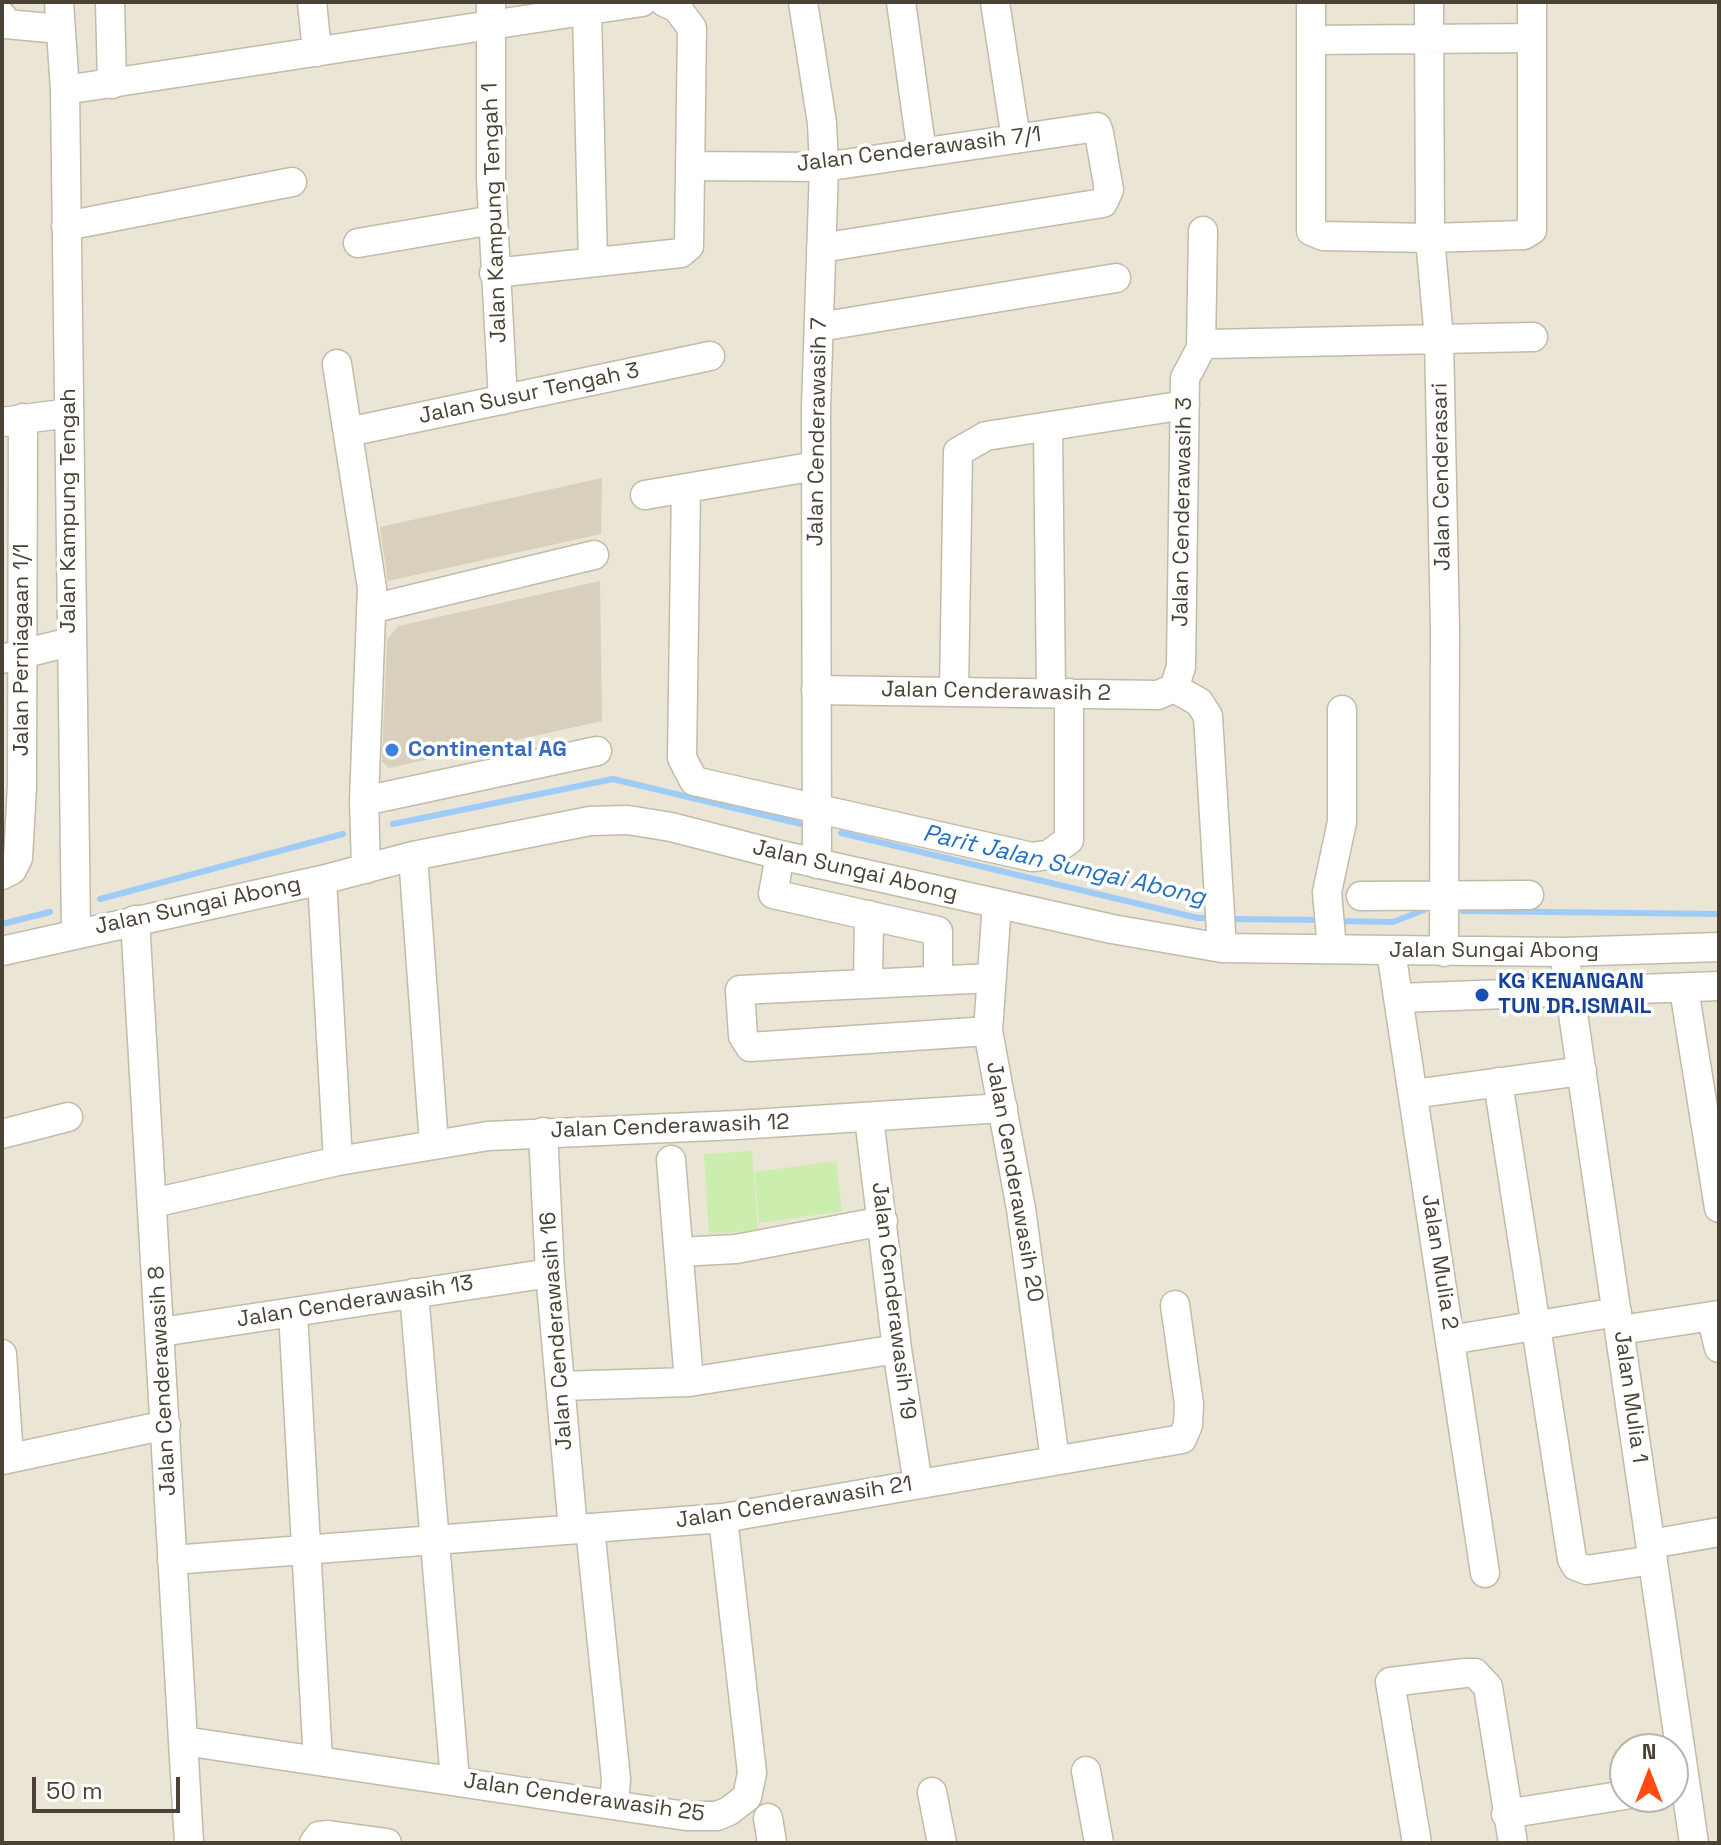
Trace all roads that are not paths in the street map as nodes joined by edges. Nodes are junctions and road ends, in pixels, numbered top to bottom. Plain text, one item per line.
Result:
1 (110, 2) edge
2 (312, 2) edge
3 (642, 2) edge
4 (664, 2) edge
5 (803, 2) edge
6 (901, 2) edge
7 (995, 2) edge
8 (1311, 2) edge
9 (1429, 2) edge
10 (1532, 2) edge
11 (587, 11) junction
12 (491, 14) edge
13 (60, 15) edge
14 (3, 22) edge
15 (1531, 38) junction
16 (1311, 40) junction
17 (1429, 40) junction
18 (317, 52) junction
19 (112, 84) junction
20 (65, 90) junction
21 (1016, 139) junction
22 (922, 153) junction
23 (692, 166) junction
24 (824, 167) junction
25 (292, 182) dead end
26 (493, 220) junction
27 (66, 226) junction
28 (1203, 231) dead end
29 (1430, 238) junction
30 (358, 243) dead end
31 (821, 248) junction
32 (593, 262) junction
33 (494, 273) junction
34 (1116, 278) dead end
35 (819, 327) junction
36 (1533, 337) dead end
37 (1439, 339) junction
38 (1205, 346) junction
39 (710, 356) dead end
40 (337, 364) dead end
41 (503, 400) junction
42 (1185, 405) junction
43 (69, 413) junction
44 (12, 420) edge
45 (1048, 427) junction
46 (348, 432) junction
47 (816, 466) junction
48 (686, 488) junction
49 (645, 495) dead end
50 (12, 511) edge
51 (594, 555) dead end
52 (371, 609) junction
53 (12, 617) edge
54 (70, 642) junction
55 (13, 657) edge
56 (1174, 688) junction
57 (816, 690) junction
58 (954, 691) junction
59 (1060, 692) junction
60 (12, 704) edge
61 (1342, 710) dead end
62 (597, 751) dead end
63 (12, 788) edge
64 (364, 801) junction
65 (817, 809) junction
66 (780, 855) junction
67 (413, 856) junction
68 (817, 864) junction
69 (366, 869) junction
70 (2, 875) edge
71 (322, 880) junction
72 (1529, 895) dead end
73 (1361, 896) dead end
74 (1443, 896) junction
75 (997, 903) junction
76 (869, 915) junction
77 (135, 920) junction
78 (1220, 923) junction
79 (1329, 926) junction
80 (76, 932) junction
81 (1719, 947) edge
82 (2, 951) edge
83 (1391, 951) junction
84 (1444, 952) junction
85 (1564, 952) junction
86 (938, 978) junction
87 (991, 978) junction
88 (868, 983) junction
89 (1719, 986) edge
90 (1684, 989) junction
91 (1570, 992) junction
92 (1399, 998) junction
93 (988, 1031) junction
94 (1582, 1071) junction
95 (1709, 1079) edge
96 (1498, 1082) junction
97 (1413, 1094) junction
98 (1003, 1108) junction
99 (68, 1117) dead end
100 (869, 1118) junction
101 (543, 1132) junction
102 (2, 1134) edge
103 (434, 1144) junction
104 (671, 1160) dead end
105 (338, 1161) junction
106 (153, 1203) junction
107 (1719, 1208) edge
108 (883, 1221) junction
109 (679, 1252) junction
110 (550, 1273) junction
111 (414, 1293) junction
112 (1175, 1305) dead end
113 (293, 1312) junction
114 (1715, 1316) edge
115 (1618, 1321) junction
116 (1535, 1325) junction
117 (161, 1332) junction
118 (1450, 1340) junction
119 (1719, 1348) edge
120 (897, 1349) junction
121 (2, 1354) edge
122 (689, 1382) junction
123 (560, 1386) junction
124 (166, 1425) junction
125 (5, 1459) edge
126 (1055, 1460) junction
127 (918, 1484) junction
128 (723, 1518) junction
129 (582, 1529) junction
130 (1719, 1532) edge
131 (434, 1540) junction
132 (304, 1550) junction
133 (1652, 1552) junction
134 (172, 1560) junction
135 (1485, 1573) dead end
136 (1673, 1733) edge
137 (184, 1741) junction
138 (318, 1761) junction
139 (1086, 1771) dead end
140 (455, 1780) junction
141 (932, 1792) dead end
142 (1609, 1798) edge
143 (614, 1804) junction
144 (1686, 1813) edge
145 (1506, 1814) junction
146 (189, 1843) edge
147 (314, 1843) edge
148 (387, 1843) edge
149 (942, 1843) edge
150 (1099, 1843) edge
151 (1417, 1843) edge
152 (1513, 1843) edge
153 (1694, 1843) edge

1 - 19 street
2 - 18 street
3 - 11 street
4 - 23 street
5 - 24 street, Jalan Cenderawasih 7
6 - 22 street
7 - 21 street
8 - 16 street
9 - 17 street, Jalan Cenderasari
10 - 15 street
11 - 12 street
11 - 32 street
12 - 18 street
12 - 26 street, Jalan Kampung Tengah 1
13 - 14 street
13 - 20 street, Jalan Kampung Tengah
15 - 17 street
15 - 29 street
16 - 17 street
16 - 29 street
17 - 29 street, Jalan Cenderasari
18 - 19 street
19 - 20 street
20 - 27 street, Jalan Kampung Tengah
21 - 22 street, Jalan Cenderawasih 7/1
21 - 31 street, Jalan Cenderawasih 7/1
22 - 24 street, Jalan Cenderawasih 7/1
23 - 24 street, Jalan Cenderawasih 7/1
23 - 32 street
24 - 31 street, Jalan Cenderawasih 7
25 - 27 street
26 - 30 street
26 - 33 street, Jalan Kampung Tengah 1
27 - 43 street, Jalan Kampung Tengah
28 - 38 street
29 - 37 street, Jalan Cenderasari
31 - 35 street, Jalan Cenderawasih 7
32 - 33 street
33 - 41 street, Jalan Kampung Tengah 1
34 - 35 street
35 - 47 street, Jalan Cenderawasih 7
36 - 37 street
37 - 38 street
37 - 74 street, Jalan Cenderasari
38 - 42 street, Jalan Cenderawasih 3
39 - 41 street, Jalan Susur Tengah 3
40 - 46 street
41 - 46 street, Jalan Susur Tengah 3
42 - 45 street
42 - 56 street, Jalan Cenderawasih 3
43 - 44 street
43 - 54 street, Jalan Kampung Tengah
44 - 50 street, Jalan Perniagaan 1/1
45 - 58 street
45 - 59 street
46 - 52 street
47 - 48 street
47 - 57 street, Jalan Cenderawasih 7
48 - 49 street
48 - 65 street
50 - 53 street, Jalan Perniagaan 1/1
51 - 52 street
52 - 64 street
53 - 55 street, Jalan Perniagaan 1/1
54 - 55 street
54 - 80 street, Jalan Kampung Tengah
55 - 60 street, Jalan Perniagaan 1/1
56 - 59 street, Jalan Cenderawasih 2
56 - 78 street
57 - 58 street, Jalan Cenderawasih 2
57 - 65 street, Jalan Cenderawasih 7
58 - 59 street, Jalan Cenderawasih 2
59 - 65 street
60 - 63 street, Jalan Perniagaan 1/1
61 - 79 street
62 - 64 street
63 - 70 street, Jalan Perniagaan 1/1
64 - 69 street
65 - 68 street, Jalan Cenderawasih 7
66 - 67 street, Jalan Sungai Abong
66 - 68 street, Jalan Sungai Abong
66 - 76 street
67 - 69 street, Jalan Sungai Abong
67 - 103 street
68 - 75 street, Jalan Sungai Abong
69 - 71 street, Jalan Sungai Abong
71 - 77 street, Jalan Sungai Abong
71 - 105 street
72 - 74 street
73 - 74 street
74 - 84 street, Jalan Cenderasari
75 - 78 street, Jalan Sungai Abong
75 - 87 street, Jalan Cenderawasih 20
76 - 86 street
76 - 88 street
77 - 80 street, Jalan Sungai Abong
77 - 106 street, Jalan Cenderawasih 8
78 - 79 street, Jalan Sungai Abong
79 - 83 street, Jalan Sungai Abong
80 - 82 street, Jalan Sungai Abong
81 - 85 street, Jalan Sungai Abong
83 - 84 street, Jalan Sungai Abong
83 - 92 street, Jalan Mulia 2
84 - 85 street, Jalan Sungai Abong
85 - 91 street, Jalan Mulia 1
86 - 87 street
86 - 88 street
87 - 93 street, Jalan Cenderawasih 20
88 - 93 street
89 - 90 street
90 - 91 street
90 - 95 street
91 - 92 street
91 - 94 street, Jalan Mulia 1
92 - 97 street, Jalan Mulia 2
93 - 98 street, Jalan Cenderawasih 20
94 - 96 street
94 - 115 street, Jalan Mulia 1
95 - 107 street
96 - 97 street
96 - 116 street
97 - 118 street, Jalan Mulia 2
98 - 100 street, Jalan Cenderawasih 12
98 - 126 street, Jalan Cenderawasih 20
99 - 102 street
100 - 101 street, Jalan Cenderawasih 12
100 - 108 street, Jalan Cenderawasih 19
101 - 103 street, Jalan Cenderawasih 12
101 - 110 street, Jalan Cenderawasih 16
103 - 105 street, Jalan Cenderawasih 12
104 - 109 street
105 - 106 street, Jalan Cenderawasih 12
106 - 117 street, Jalan Cenderawasih 8
108 - 109 street
108 - 120 street, Jalan Cenderawasih 19
109 - 122 street
110 - 111 street, Jalan Cenderawasih 13
110 - 123 street, Jalan Cenderawasih 16
111 - 113 street, Jalan Cenderawasih 13
111 - 131 street
112 - 126 street, Jalan Cenderawasih 21
113 - 117 street, Jalan Cenderawasih 13
113 - 132 street
114 - 115 street
114 - 119 street
115 - 116 street
115 - 133 street, Jalan Mulia 1
116 - 118 street
116 - 133 street
117 - 124 street, Jalan Cenderawasih 8
118 - 135 street, Jalan Mulia 2
120 - 122 street
120 - 127 street, Jalan Cenderawasih 19
121 - 125 street
122 - 123 street
123 - 129 street, Jalan Cenderawasih 16
124 - 125 street
124 - 134 street, Jalan Cenderawasih 8
126 - 127 street, Jalan Cenderawasih 21
127 - 128 street, Jalan Cenderawasih 21
128 - 129 street, Jalan Cenderawasih 21
128 - 143 street, Jalan Cenderawasih 25
129 - 131 street, Jalan Cenderawasih 21
129 - 143 street, Jalan Cenderawasih 16
130 - 133 street
131 - 132 street, Jalan Cenderawasih 21
131 - 140 street
132 - 134 street, Jalan Cenderawasih 21
132 - 138 street
133 - 136 street, Jalan Mulia 1
134 - 137 street, Jalan Cenderawasih 8
137 - 138 street, Jalan Cenderawasih 25
137 - 146 street, Jalan Cenderawasih 8
138 - 140 street, Jalan Cenderawasih 25
139 - 150 street
140 - 143 street, Jalan Cenderawasih 25
141 - 149 street
142 - 145 street
144 - 153 street, Jalan Mulia 1
145 - 151 street
145 - 152 street
147 - 148 street

